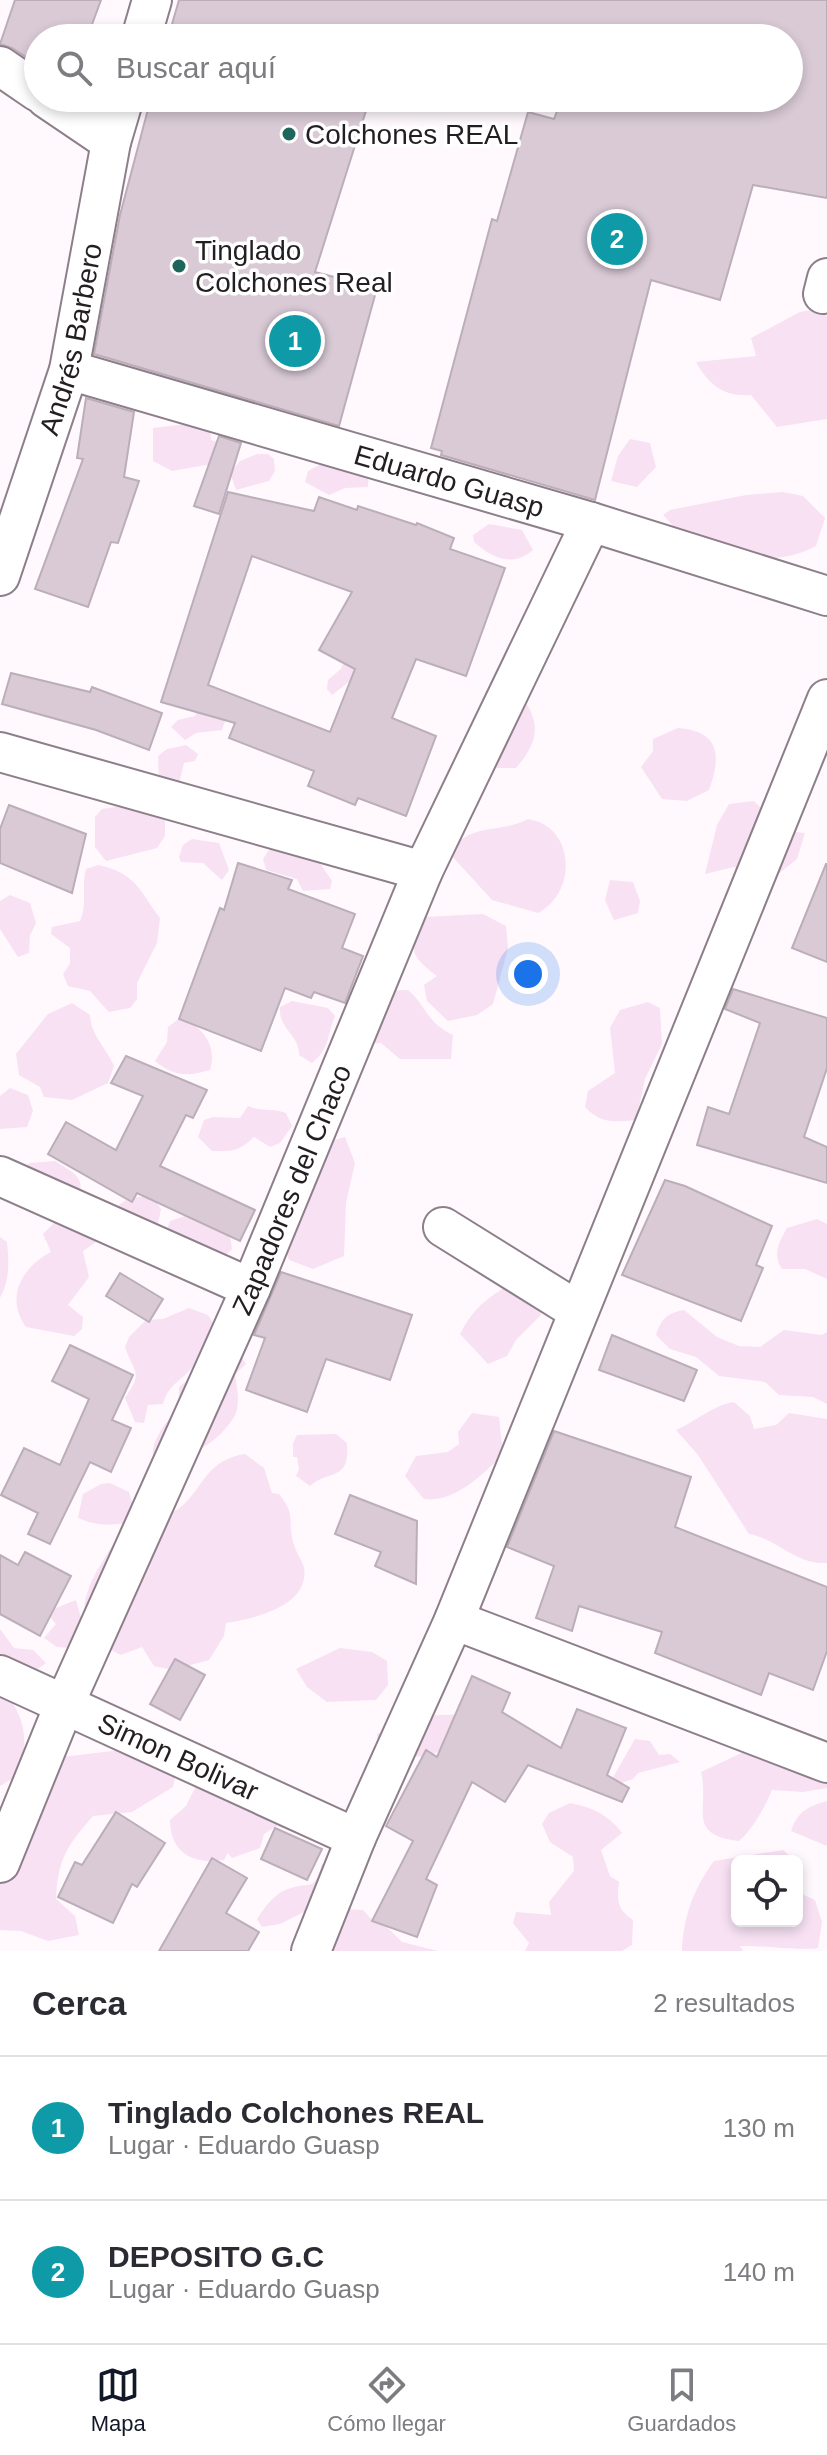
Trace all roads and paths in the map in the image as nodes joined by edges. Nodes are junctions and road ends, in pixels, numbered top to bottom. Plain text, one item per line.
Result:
1 (152, 0) edge
2 (145, 24) edge
3 (0, 66) edge
4 (24, 82) edge
5 (67, 112) edge
6 (120, 112) edge
7 (111, 142) junction
8 (69, 370) junction
9 (591, 522) junction
10 (0, 576) edge
11 (827, 596) edge
12 (827, 699) edge
13 (0, 752) edge
14 (423, 871) junction
15 (0, 1176) edge
16 (443, 1227) dead end
17 (251, 1288) junction
18 (578, 1311) junction
19 (454, 1620) junction
20 (0, 1675) edge
21 (65, 1703) junction
22 (827, 1763) edge
23 (356, 1838) junction
24 (0, 1863) edge
25 (311, 1951) edge

1 - 2 street
3 - 4 street
5 - 7 street
6 - 7 street, Andrés Barbero
7 - 8 street, Andrés Barbero
8 - 9 street, Eduardo Guasp
8 - 10 street, Andrés Barbero
9 - 11 street, Eduardo Guasp
9 - 14 street, Zapadores del Chaco
12 - 18 street
13 - 14 street
14 - 17 street, Zapadores del Chaco
15 - 17 street
16 - 18 street
17 - 21 street, Zapadores del Chaco
18 - 19 street
19 - 22 street
19 - 23 street
20 - 21 street, Simon Bolivar
21 - 23 street, Simon Bolivar
21 - 24 street, Zapadores del Chaco
23 - 25 street

